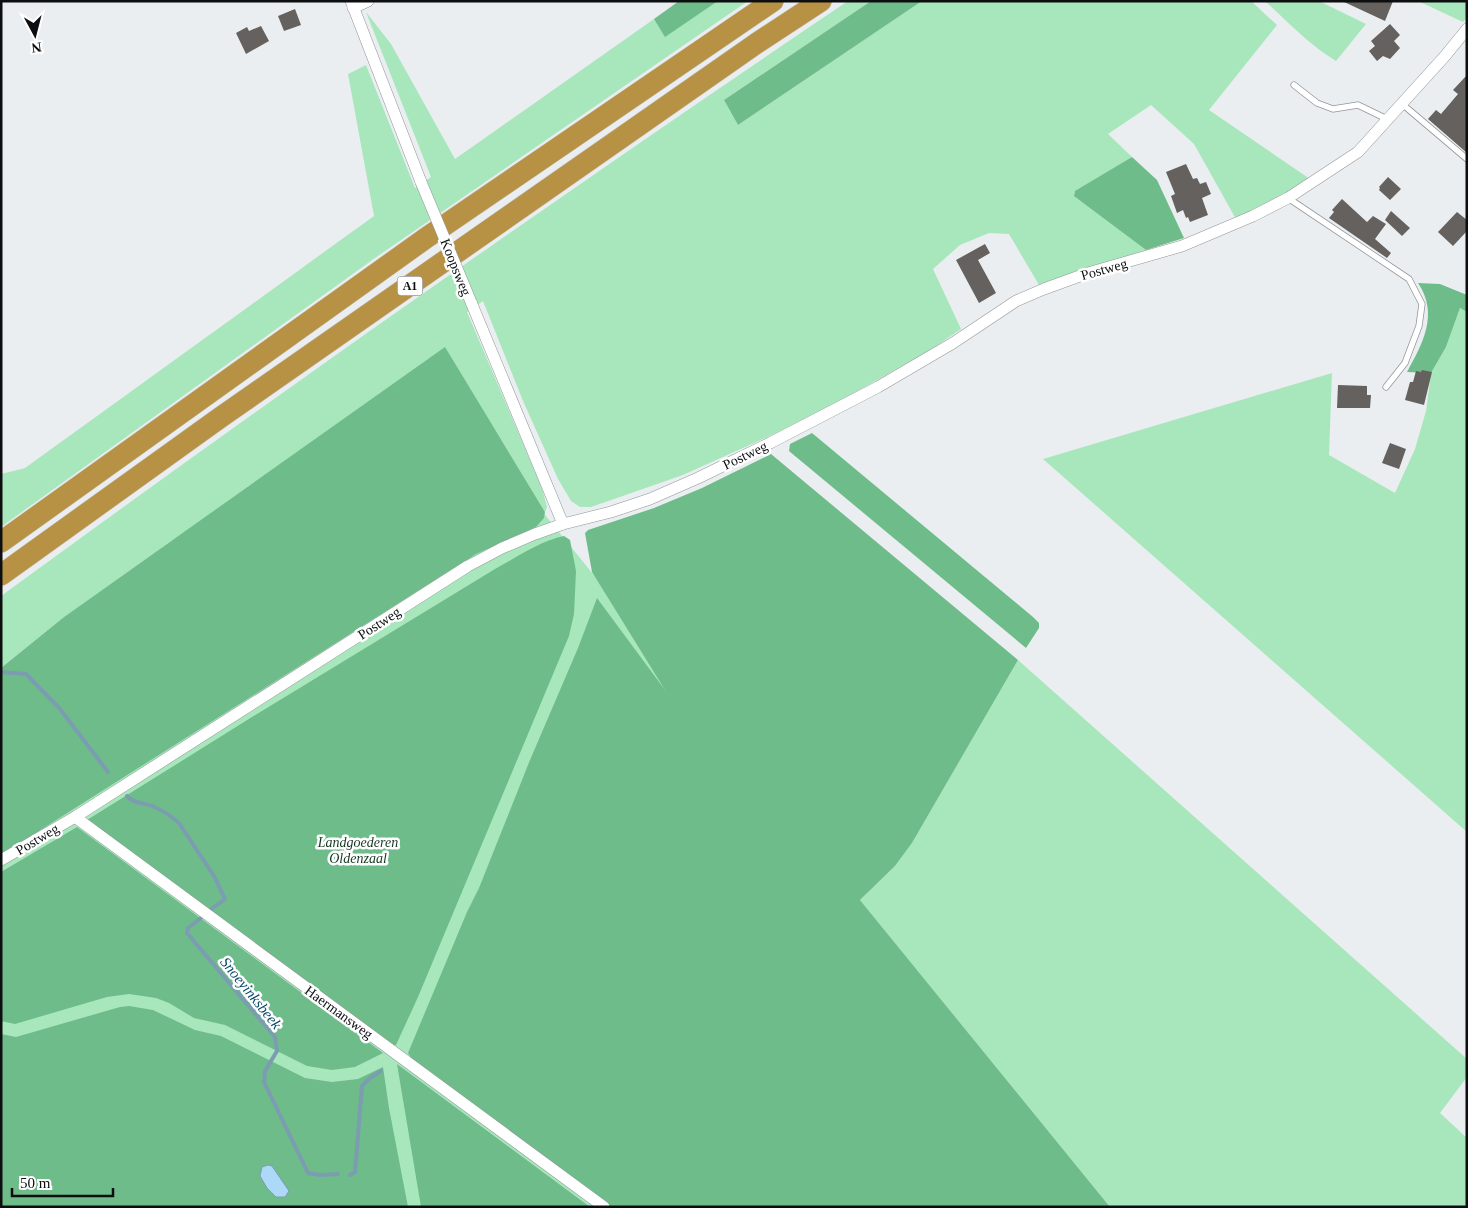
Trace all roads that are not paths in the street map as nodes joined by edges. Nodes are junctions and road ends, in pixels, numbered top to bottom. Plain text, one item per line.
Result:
1 (368, 1) edge
2 (773, 1) edge
3 (821, 1) edge
4 (352, 5) edge
5 (1467, 29) edge
6 (1294, 85) dead end
7 (1401, 103) junction
8 (1387, 119) junction
9 (1467, 159) edge
10 (1288, 198) junction
11 (1386, 387) dead end
12 (563, 524) junction
13 (1, 542) edge
14 (1, 575) edge
15 (75, 817) junction
16 (1, 860) edge
17 (604, 1207) edge

1 - 4 street, Koopsweg
2 - 13 highway, A1
3 - 14 highway, A1
4 - 12 street, Koopsweg, bridge
5 - 7 street, Postweg
6 - 8 lane
7 - 8 street, Postweg
7 - 9 lane
8 - 10 street, Postweg
10 - 11 lane
10 - 12 street, Postweg
12 - 15 street, Postweg
15 - 16 street, Postweg
15 - 17 street, Haermansweg

